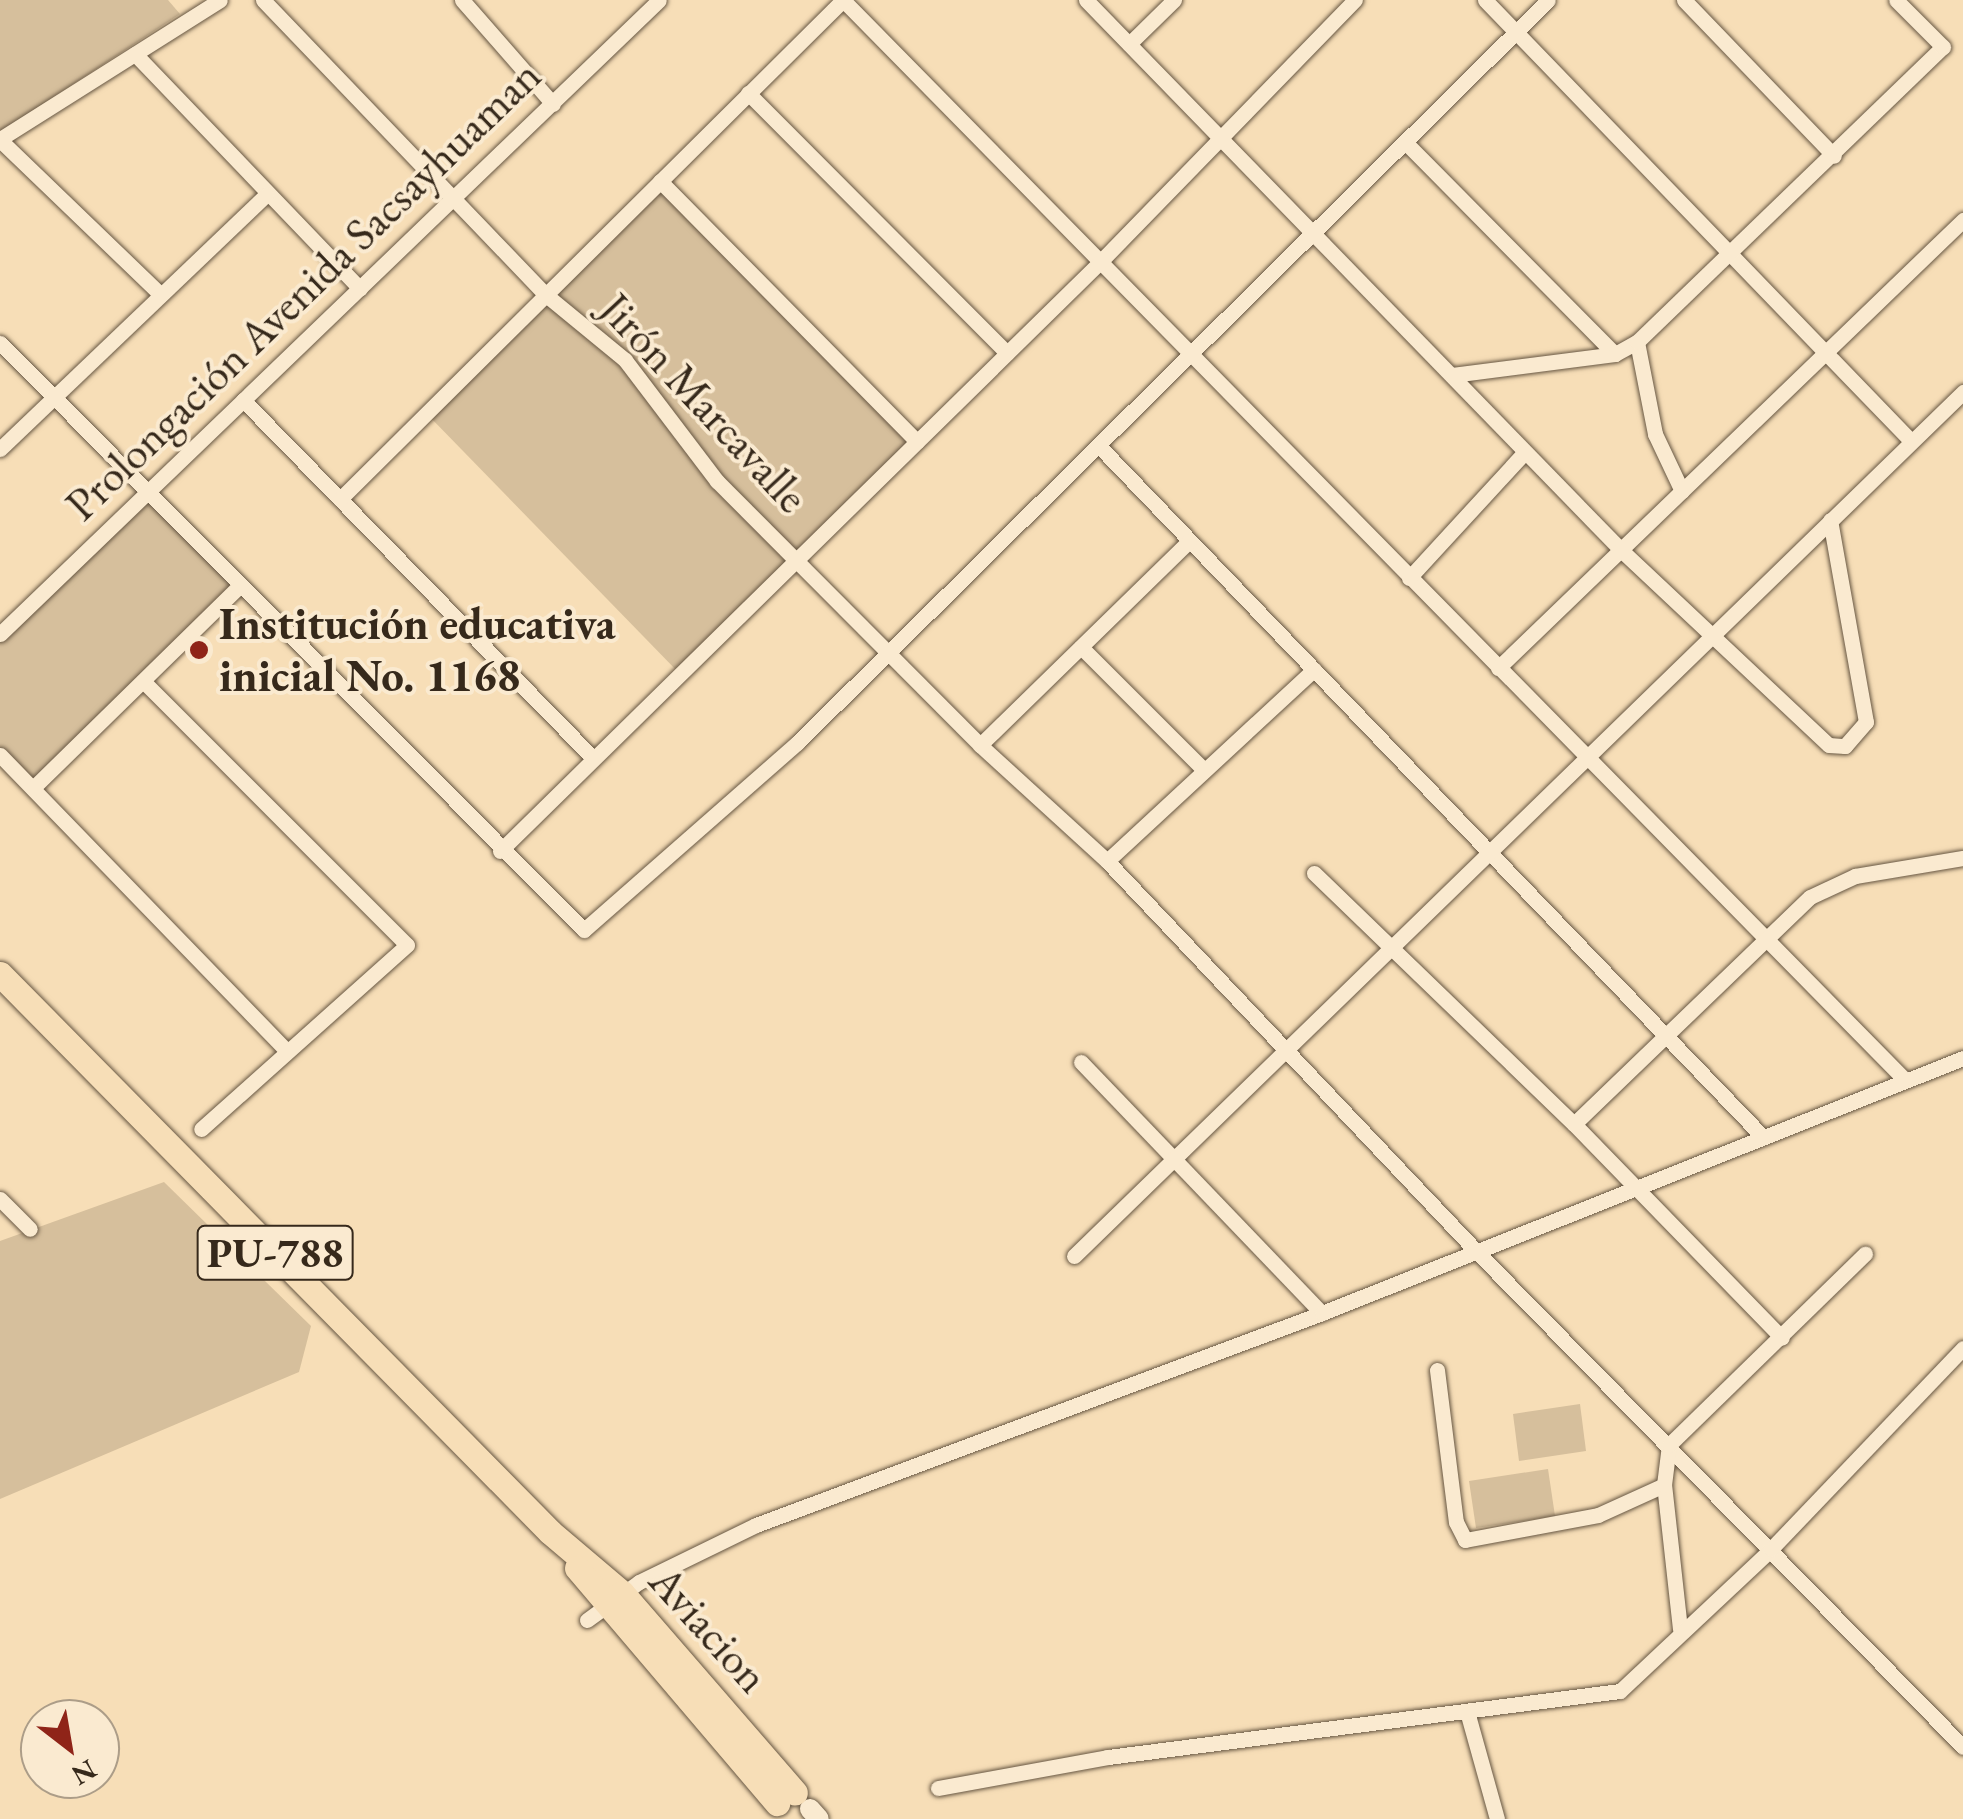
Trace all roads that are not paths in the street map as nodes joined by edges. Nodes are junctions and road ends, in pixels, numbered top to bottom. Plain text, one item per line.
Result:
1 (220, 0) edge
2 (262, 0) edge
3 (462, 0) edge
4 (659, 0) edge
5 (1086, 0) edge
6 (1174, 0) edge
7 (1355, 0) edge
8 (1485, 0) edge
9 (1548, 0) edge
10 (1684, 0) edge
11 (1896, 0) edge
12 (1515, 33) junction
13 (1130, 44) junction
14 (1963, 46) edge
15 (1943, 47) junction
16 (134, 54) junction
17 (748, 94) junction
18 (553, 104) junction
19 (1220, 137) junction
20 (0, 140) edge
21 (1406, 143) junction
22 (1834, 156) junction
23 (660, 181) junction
24 (266, 195) junction
25 (455, 198) junction
26 (1963, 220) edge
27 (1312, 234) junction
28 (1728, 257) junction
29 (1099, 262) junction
30 (360, 288) junction
31 (161, 295) junction
32 (546, 295) junction
33 (1636, 342) junction
34 (0, 343) edge
35 (1826, 350) junction
36 (1007, 353) junction
37 (1190, 354) junction
38 (1615, 354) junction
39 (1452, 374) junction
40 (1963, 392) edge
41 (54, 397) junction
42 (243, 400) junction
43 (1910, 440) junction
44 (917, 442) junction
45 (1098, 446) junction
46 (0, 449) edge
47 (1526, 452) junction
48 (147, 489) junction
49 (1682, 491) junction
50 (340, 499) junction
51 (1830, 520) junction
52 (1189, 541) junction
53 (1622, 550) junction
54 (799, 557) junction
55 (1410, 578) junction
56 (240, 585) junction
57 (0, 634) edge
58 (1710, 638) junction
59 (1081, 647) junction
60 (890, 652) junction
61 (1498, 668) junction
62 (1314, 669) junction
63 (143, 681) junction
64 (980, 745) junction
65 (0, 755) edge
66 (1586, 757) junction
67 (594, 758) junction
68 (1204, 770) junction
69 (33, 788) junction
70 (500, 850) junction
71 (1490, 852) junction
72 (1963, 858) edge
73 (1107, 861) junction
74 (1314, 874) dead end
75 (1765, 936) junction
76 (1388, 950) junction
77 (0, 974) edge
78 (1665, 1034) junction
79 (287, 1051) junction
80 (1284, 1051) junction
81 (1963, 1058) edge
82 (1081, 1062) dead end
83 (1902, 1078) junction
84 (1574, 1124) junction
85 (200, 1129) dead end
86 (1763, 1137) junction
87 (1174, 1161) junction
88 (1637, 1188) junction
89 (0, 1199) edge
90 (30, 1230) dead end
91 (1476, 1250) junction
92 (1865, 1254) dead end
93 (1074, 1256) dead end
94 (1322, 1314) junction
95 (1782, 1338) junction
96 (1963, 1348) edge
97 (1437, 1370) dead end
98 (1669, 1445) junction
99 (1664, 1485) junction
100 (1771, 1549) junction
101 (605, 1606) junction
102 (1680, 1629) junction
103 (1468, 1714) junction
104 (1963, 1747) edge
105 (938, 1788) dead end
106 (793, 1799) edge
107 (1497, 1819) edge

1 - 16 street
2 - 25 street, Jirón Marcavalle
3 - 18 street
4 - 18 street, Prolongación Avenida Sacsayhuaman
5 - 13 street
6 - 13 street
7 - 19 street
8 - 12 street
9 - 12 street
10 - 22 street
11 - 15 street
12 - 21 street
12 - 28 street
13 - 19 street
14 - 15 street
15 - 22 street
16 - 20 street
16 - 24 street
17 - 23 street
17 - 29 street
17 - 36 street
18 - 25 street, Prolongación Avenida Sacsayhuaman
19 - 27 street
19 - 29 street
20 - 31 street
21 - 27 street
21 - 38 street
22 - 28 street
23 - 32 street
23 - 44 street
24 - 30 street
24 - 31 street
25 - 30 street, Prolongación Avenida Sacsayhuaman
25 - 32 street, Jirón Marcavalle
26 - 35 street
27 - 37 street
27 - 39 street
28 - 33 street
28 - 35 street
29 - 36 street
29 - 37 street
30 - 42 street, Prolongación Avenida Sacsayhuaman
31 - 41 street
32 - 50 street
32 - 54 street, Jirón Marcavalle
33 - 38 street
33 - 49 street
34 - 41 street
35 - 43 street
35 - 49 street
36 - 44 street
37 - 45 street
37 - 55 street
38 - 39 street
39 - 47 street
40 - 43 street
41 - 46 street
41 - 48 street
42 - 48 street, Prolongación Avenida Sacsayhuaman
42 - 50 street
43 - 51 street
44 - 54 street
45 - 52 street
45 - 60 street
47 - 53 street
47 - 55 street
48 - 56 street
48 - 57 street, Prolongación Avenida Sacsayhuaman
49 - 53 street
50 - 67 street
51 - 58 street
51 - 58 street
52 - 59 street
52 - 62 street
53 - 58 street
53 - 61 street
54 - 60 street, Jirón Marcavalle
54 - 67 street
55 - 61 street
56 - 63 street
56 - 70 street
58 - 66 street
59 - 64 street
59 - 68 street
60 - 64 street, Jirón Marcavalle
60 - 70 street
61 - 66 street
62 - 68 street
62 - 71 street
63 - 69 street
63 - 79 street
64 - 73 street, Jirón Marcavalle
65 - 69 street
66 - 71 street
66 - 75 street
67 - 70 street
68 - 73 street
69 - 79 street
71 - 76 street
71 - 78 street
72 - 75 street
73 - 80 street, Jirón Marcavalle
74 - 76 street
75 - 78 street
75 - 83 street
76 - 80 street
76 - 84 street
77 - 101 main road, Aviacion / PU-788
78 - 84 street
78 - 86 street
79 - 85 street
80 - 87 street
80 - 91 street, Jirón Marcavalle
81 - 83 street
82 - 87 street
83 - 86 street
84 - 88 street
86 - 88 street
87 - 93 street
87 - 94 street
88 - 91 street
88 - 95 street
89 - 90 street
91 - 94 street
91 - 98 street, Jirón Marcavalle
92 - 95 street
94 - 101 street
95 - 98 street
96 - 100 street
97 - 99 street
98 - 99 street
98 - 100 street, Jirón Marcavalle
99 - 102 street
100 - 102 street
100 - 104 street, Jirón Marcavalle
101 - 106 main road, Aviacion
102 - 103 street
103 - 105 street
103 - 107 street

